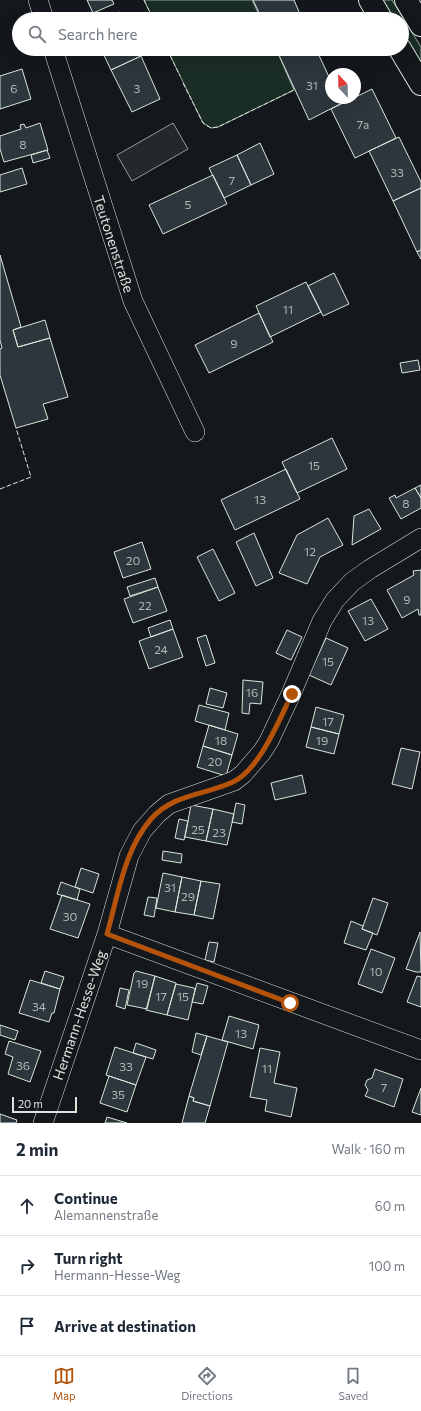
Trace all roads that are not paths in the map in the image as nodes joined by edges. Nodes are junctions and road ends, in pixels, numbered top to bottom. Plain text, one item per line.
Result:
1 (38, 0) edge
2 (370, 0) edge
3 (406, 0) edge
4 (42, 12) edge
5 (377, 12) edge
6 (421, 25) edge
7 (55, 56) edge
8 (404, 56) edge
9 (421, 84) edge
10 (195, 432) dead end
11 (421, 538) edge
12 (107, 934) junction
13 (421, 1050) edge
14 (43, 1123) edge

1 - 4 street
2 - 5 main road
3 - 6 main road
7 - 10 street, Teutonenstraße
8 - 9 main road
11 - 12 street, Hermann-Hesse-Weg
12 - 13 street
12 - 14 street, Hermann-Hesse-Weg

